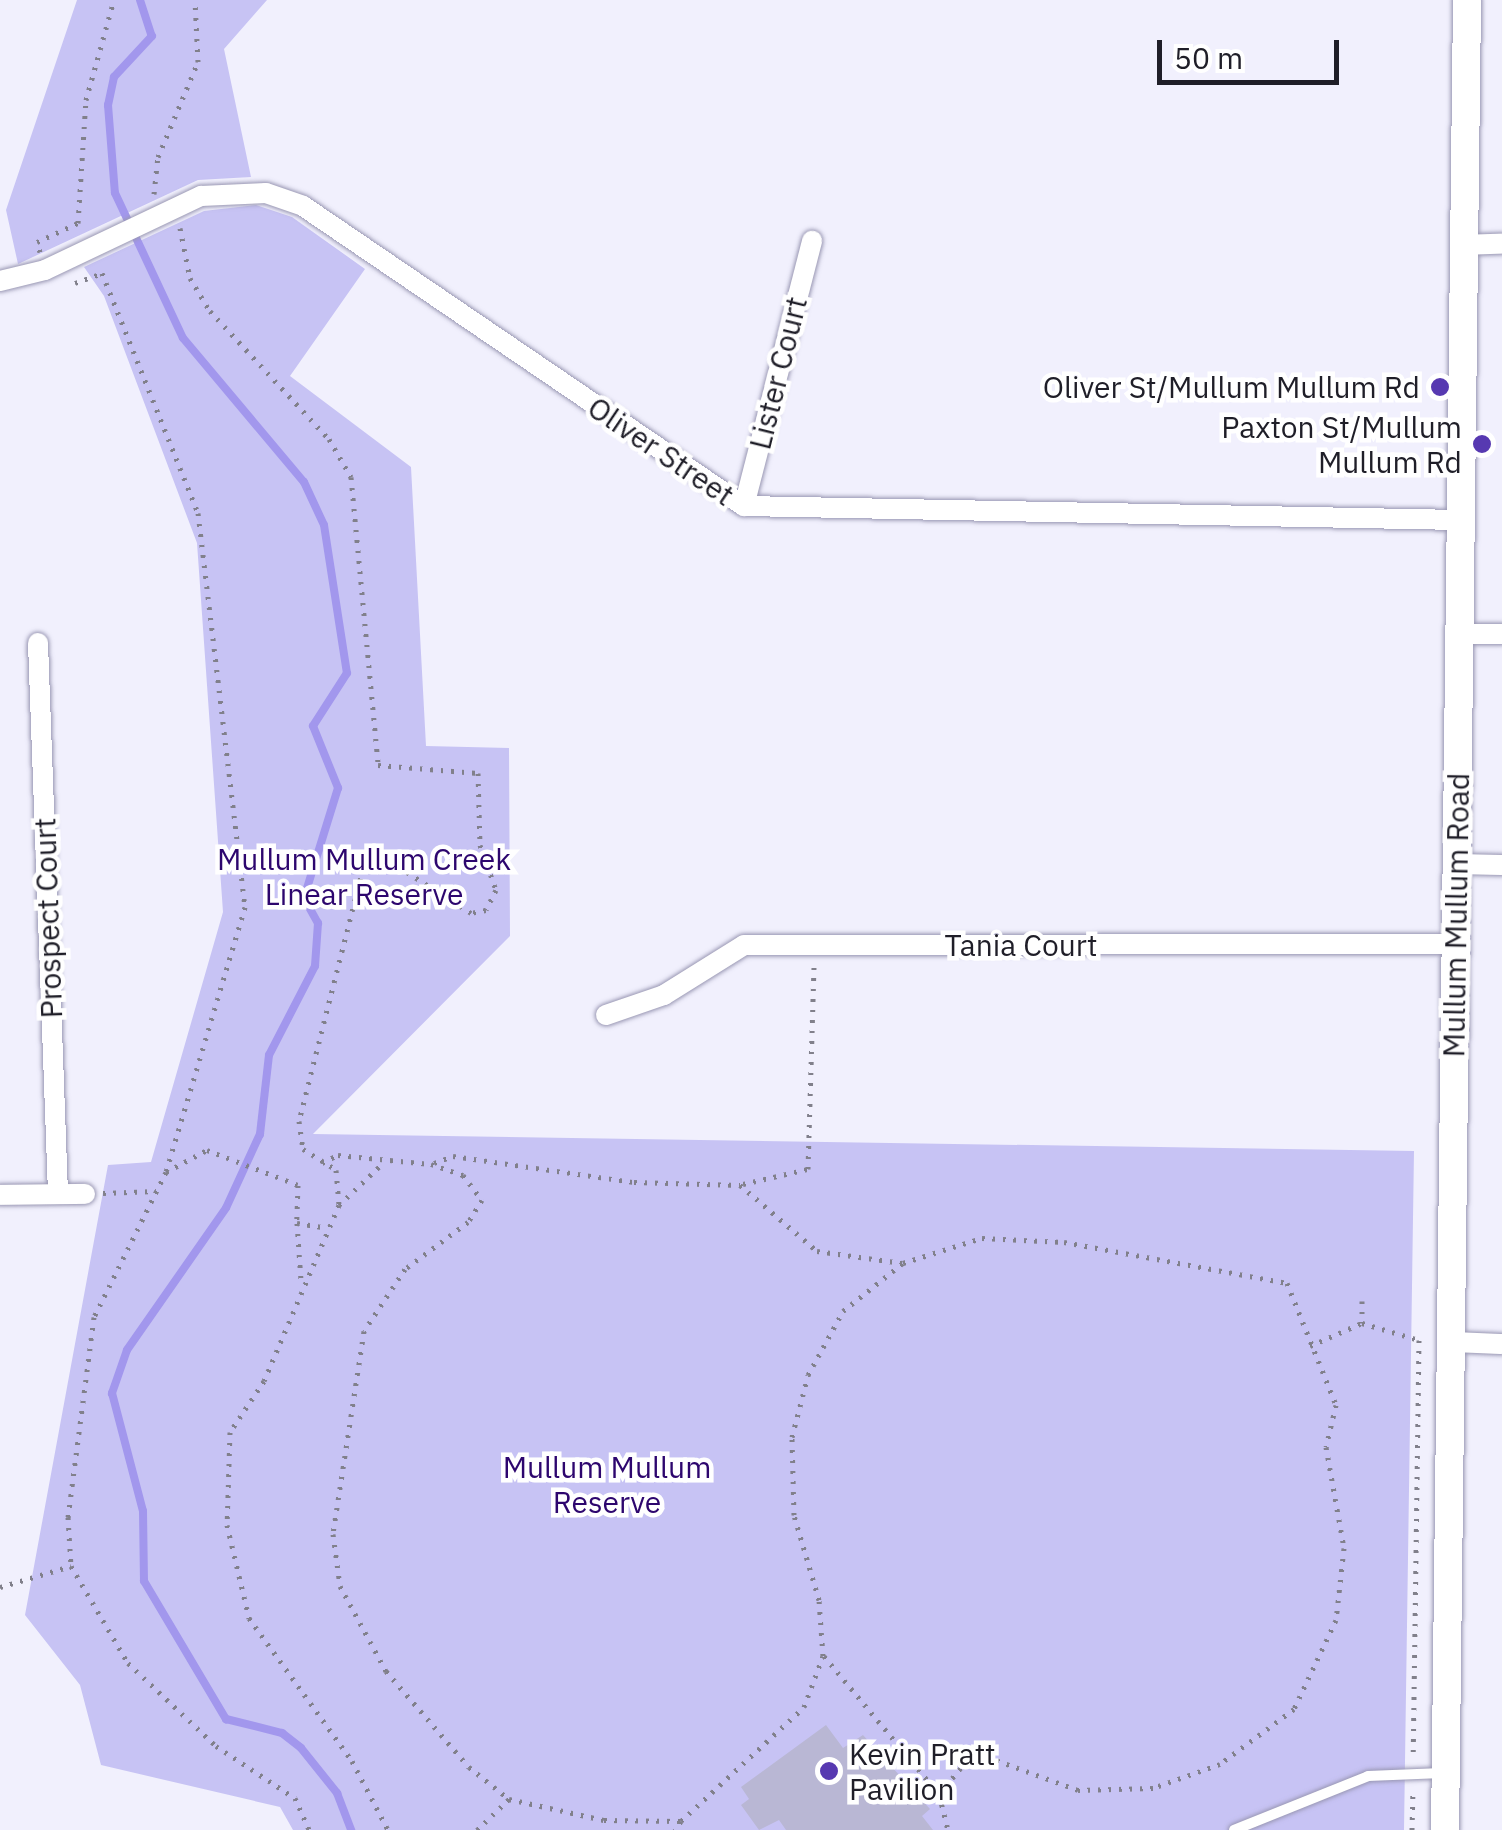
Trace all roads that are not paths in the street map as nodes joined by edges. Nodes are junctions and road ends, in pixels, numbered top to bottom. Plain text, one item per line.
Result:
1 (1468, 0) edge
2 (812, 240) dead end
3 (1502, 244) edge
4 (1464, 245) junction
5 (0, 282) edge
6 (744, 506) junction
7 (1462, 520) junction
8 (1460, 634) junction
9 (1502, 634) edge
10 (38, 643) dead end
11 (1456, 864) junction
12 (1502, 865) edge
13 (1454, 944) junction
14 (606, 1016) dead end
15 (58, 1193) junction
16 (86, 1194) road end
17 (0, 1195) edge
18 (1452, 1342) junction
19 (1502, 1344) edge
20 (1446, 1773) junction
21 (1234, 1830) edge
22 (1445, 1830) edge

1 - 4 street, Mullum Mullum Road
2 - 6 street, Lister Court
3 - 4 street
4 - 7 street, Mullum Mullum Road
5 - 6 street, Oliver Street
6 - 7 street, Oliver Street
7 - 8 street, Mullum Mullum Road
8 - 9 street
8 - 11 street, Mullum Mullum Road
10 - 15 street, Prospect Court
11 - 12 street
11 - 13 street, Mullum Mullum Road
13 - 14 street, Tania Court
13 - 18 street, Mullum Mullum Road
15 - 16 street
15 - 17 street
18 - 19 street
18 - 20 street, Mullum Mullum Road
20 - 21 lane
20 - 22 street, Mullum Mullum Road

